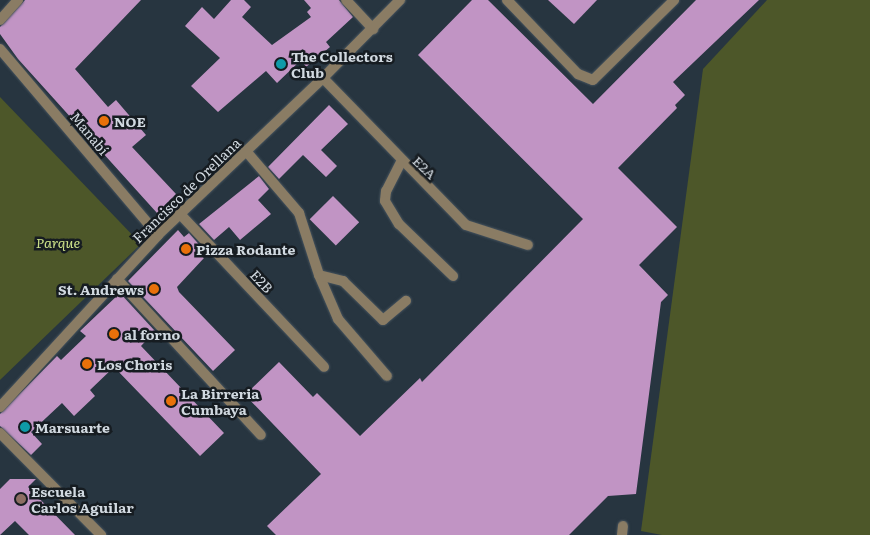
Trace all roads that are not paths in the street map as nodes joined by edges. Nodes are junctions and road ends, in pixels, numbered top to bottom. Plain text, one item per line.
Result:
1 (18, 0) edge
2 (346, 0) edge
3 (400, 0) edge
4 (508, 0) edge
5 (674, 0) edge
6 (0, 20) edge
7 (373, 29) junction
8 (0, 50) edge
9 (323, 78) junction
10 (246, 151) junction
11 (401, 162) junction
12 (180, 214) junction
13 (158, 235) junction
14 (528, 245) dead end
15 (319, 275) junction
16 (453, 276) dead end
17 (117, 278) junction
18 (406, 301) dead end
19 (324, 367) dead end
20 (387, 376) dead end
21 (0, 407) edge
22 (0, 433) edge
23 (261, 435) dead end
24 (101, 535) edge

1 - 6 street
2 - 7 street
3 - 7 street, Francisco de Orellana
4 - 5 street
7 - 9 street, Francisco de Orellana
8 - 13 street, Manabí
9 - 10 street, Francisco de Orellana
9 - 11 street, E2A
10 - 12 street, Francisco de Orellana
10 - 15 street
11 - 14 street, E2A
11 - 16 street
12 - 13 street, Francisco de Orellana
12 - 19 street, E2B
13 - 17 street, Francisco de Orellana
15 - 18 street
15 - 20 street
17 - 21 street, Francisco de Orellana
17 - 23 street
22 - 24 street

